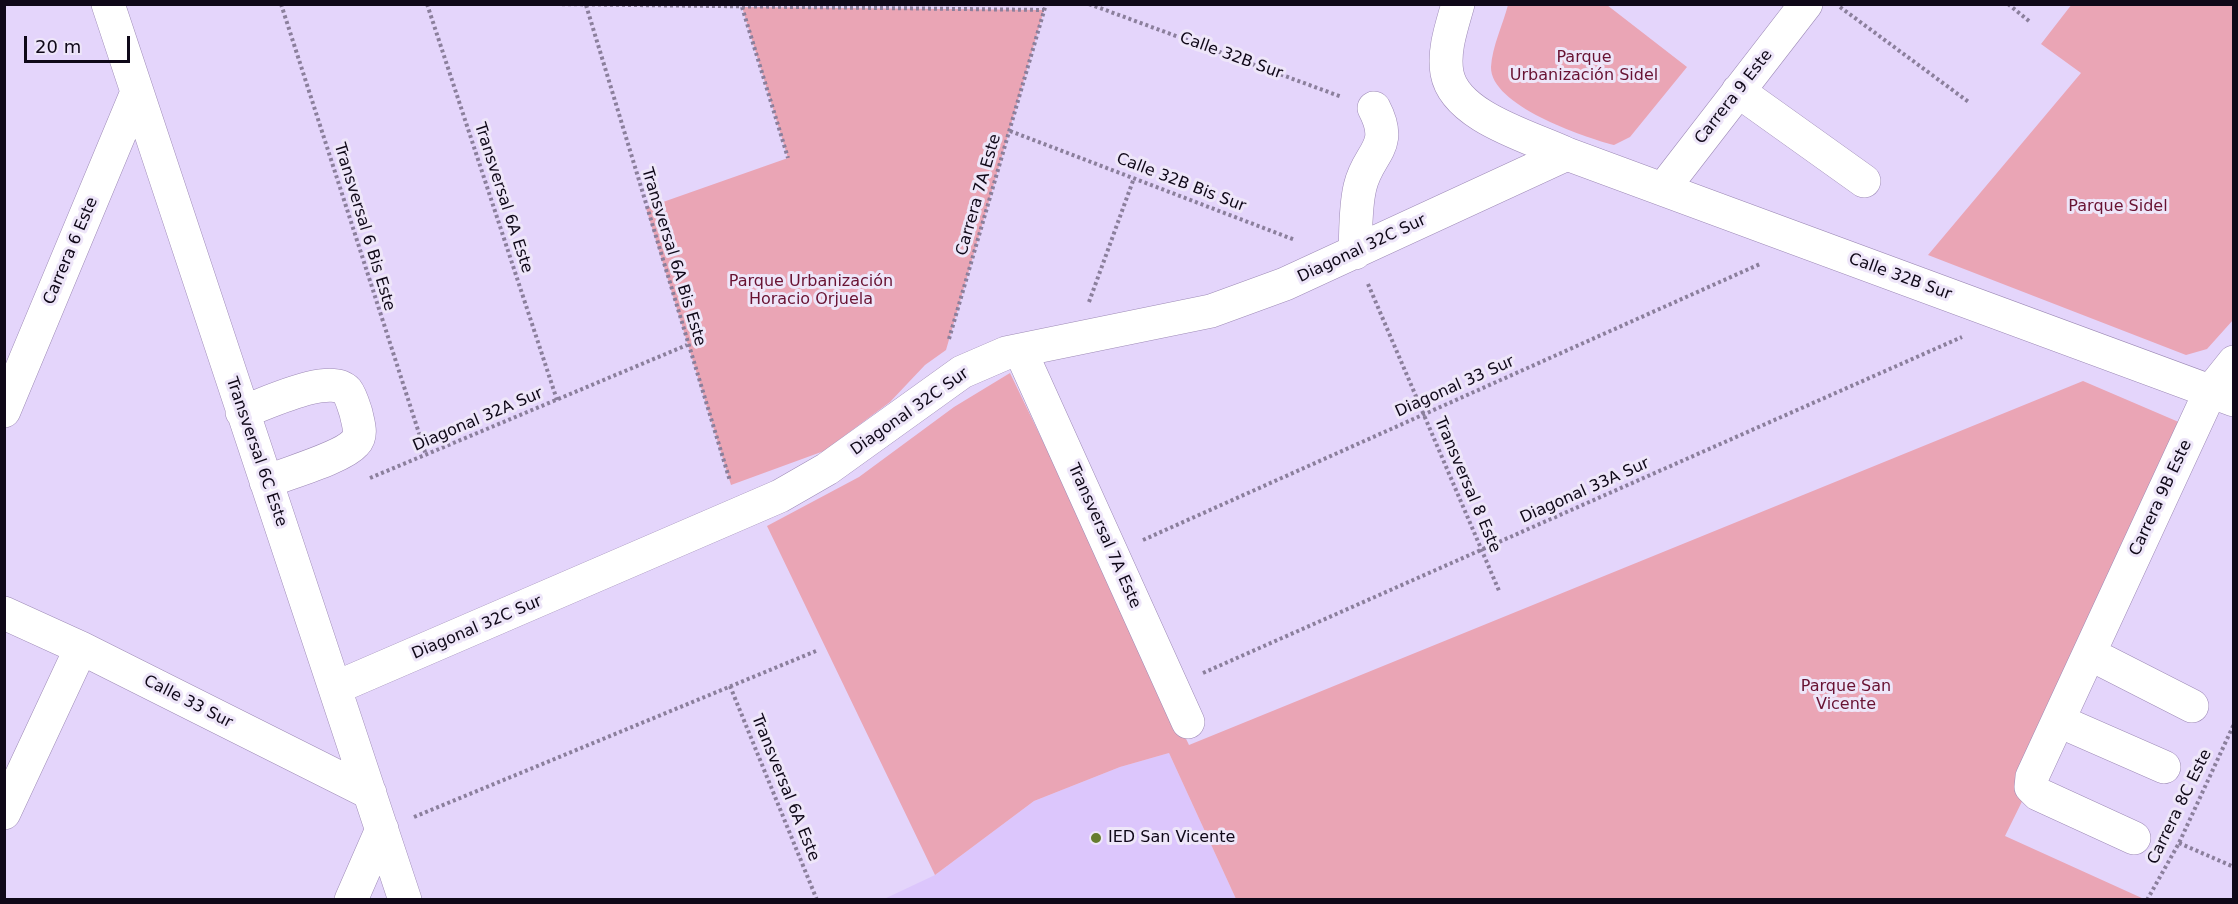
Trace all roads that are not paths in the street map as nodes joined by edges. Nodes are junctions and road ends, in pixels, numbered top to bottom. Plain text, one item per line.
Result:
1 (108, 4) edge
2 (1458, 4) edge
3 (1806, 4) edge
4 (1738, 91) junction
5 (137, 92) junction
6 (1374, 108) road end
7 (1567, 154) junction
8 (1864, 181) dead end
9 (1663, 189) junction
10 (1349, 256) junction
11 (1020, 350) junction
12 (2234, 362) edge
13 (2222, 396) edge
14 (4, 411) edge
15 (242, 412) junction
16 (266, 482) junction
17 (4, 613) edge
18 (2092, 646) junction
19 (81, 648) junction
20 (335, 688) junction
21 (2192, 706) dead end
22 (2059, 721) junction
23 (1188, 722) dead end
24 (2164, 767) dead end
25 (370, 793) junction
26 (4, 813) edge
27 (382, 829) junction
28 (2134, 838) dead end
29 (351, 900) edge
30 (405, 900) edge

1 - 5 street, Transversal 6C Este
2 - 7 street, Calle 32B Sur
3 - 4 street, Carrera 9 Este
4 - 8 street
4 - 9 street, Carrera 9 Este
5 - 14 street, Carrera 6 Este
5 - 15 street, Transversal 6C Este
6 - 10 street
7 - 9 street, Calle 32B Sur
7 - 10 street, Diagonal 32C Sur
9 - 13 street, Calle 32B Sur
10 - 11 street, Diagonal 32C Sur
11 - 20 street, Diagonal 32C Sur
11 - 23 street, Transversal 7A Este
12 - 13 street, Carrera 9B Este
13 - 18 street, Carrera 9B Este
15 - 16 street, Transversal 6C Este
15 - 16 street
16 - 20 street, Transversal 6C Este
17 - 19 street, Calle 33 Sur
18 - 21 street
18 - 22 street, Carrera 9B Este
19 - 25 street, Calle 33 Sur
19 - 26 street
20 - 25 street, Transversal 6C Este
22 - 24 street
22 - 28 street, Carrera 9B Este
25 - 27 street, Transversal 6C Este
27 - 29 street
27 - 30 street, Transversal 6C Este

